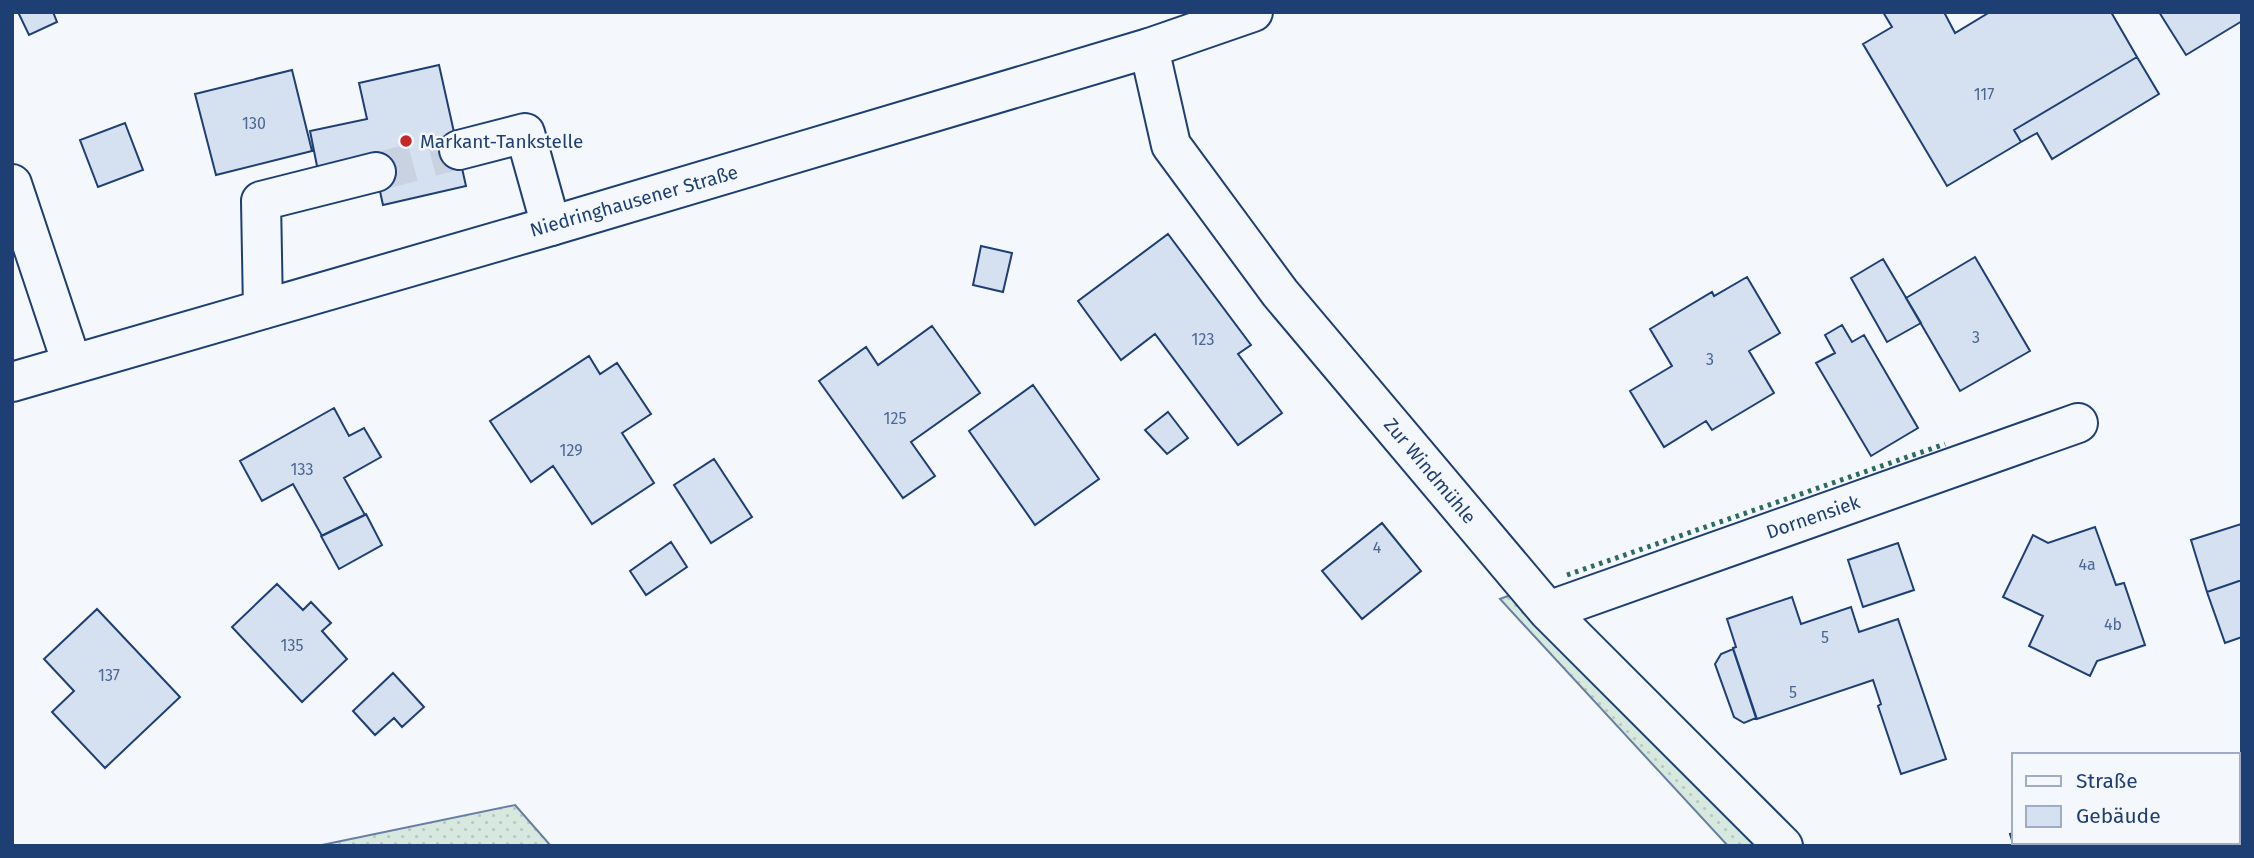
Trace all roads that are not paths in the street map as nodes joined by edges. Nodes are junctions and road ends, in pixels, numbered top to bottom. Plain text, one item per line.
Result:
1 (1253, 12) edge
2 (1149, 48) junction
3 (458, 150) tunnel mouth
4 (376, 172) tunnel mouth
5 (12, 184) edge
6 (551, 226) junction
7 (263, 309) junction
8 (72, 364) junction
9 (12, 382) edge
10 (2078, 423) dead end
11 (1548, 611) junction
12 (1783, 846) edge

1 - 2 street, Niedringhausener Straße
2 - 6 street, Niedringhausener Straße
2 - 11 street, Zur Windmühle
3 - 6 street
4 - 7 street
5 - 8 street
6 - 7 street, Niedringhausener Straße
7 - 8 street, Niedringhausener Straße
8 - 9 street, Niedringhausener Straße
10 - 11 street, Dornensiek
11 - 12 street, Zur Windmühle

